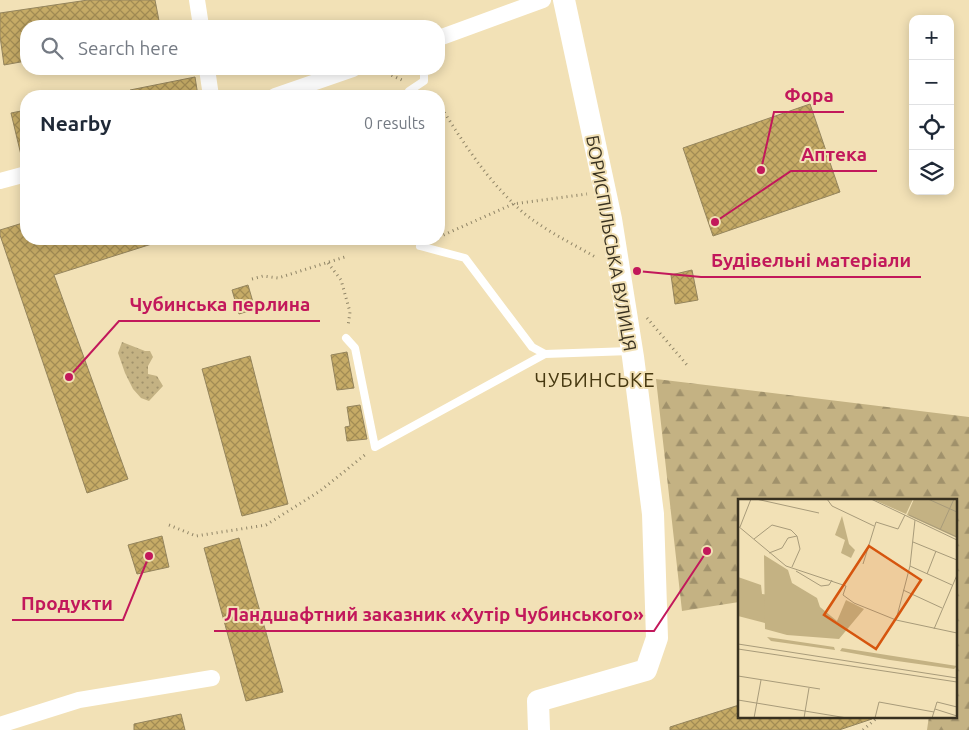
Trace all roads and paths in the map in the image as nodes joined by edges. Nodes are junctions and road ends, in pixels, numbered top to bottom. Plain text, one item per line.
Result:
1 (197, 0) edge
2 (543, 0) edge
3 (564, 0) edge
4 (200, 20) edge
5 (445, 36) edge
6 (208, 75) edge
7 (336, 75) edge
8 (388, 75) edge
9 (424, 75) edge
10 (413, 89) joint
11 (210, 90) edge
12 (292, 90) edge
13 (445, 113) edge
14 (20, 176) edge
15 (0, 181) edge
16 (605, 191) junction
17 (513, 204) junction
18 (445, 234) edge
19 (420, 246) dead end
20 (348, 256) dead end
21 (328, 262) junction
22 (619, 271) junction
23 (252, 279) dead end
24 (646, 316) dead end
25 (346, 338) joint
26 (632, 351) junction
27 (545, 354) junction
28 (687, 365) dead end
29 (374, 447) junction
30 (169, 525) dead end
31 (212, 678) dead end
32 (877, 718) edge
33 (0, 725) edge
34 (539, 730) edge
35 (863, 730) edge

1 - 4 street
2 - 5 street
3 - 16 street, БОРИСПІЛЬСЬКА ВУЛИЦЯ
6 - 11 street
7 - 12 street
8 - 10 path
9 - 10 lane
13 - 17 path
14 - 15 street
16 - 17 path
16 - 22 street, БОРИСПІЛЬСЬКА ВУЛИЦЯ
17 - 18 path
17 - 22 path
19 - 27 lane
20 - 21 path
21 - 23 path
21 - 25 path
22 - 26 street, БОРИСПІЛЬСЬКА ВУЛИЦЯ
24 - 28 path
25 - 29 lane
26 - 27 lane
26 - 34 street, БОРИСПІЛЬСЬКА ВУЛИЦЯ
27 - 29 lane
29 - 30 path
31 - 33 street
32 - 35 path

